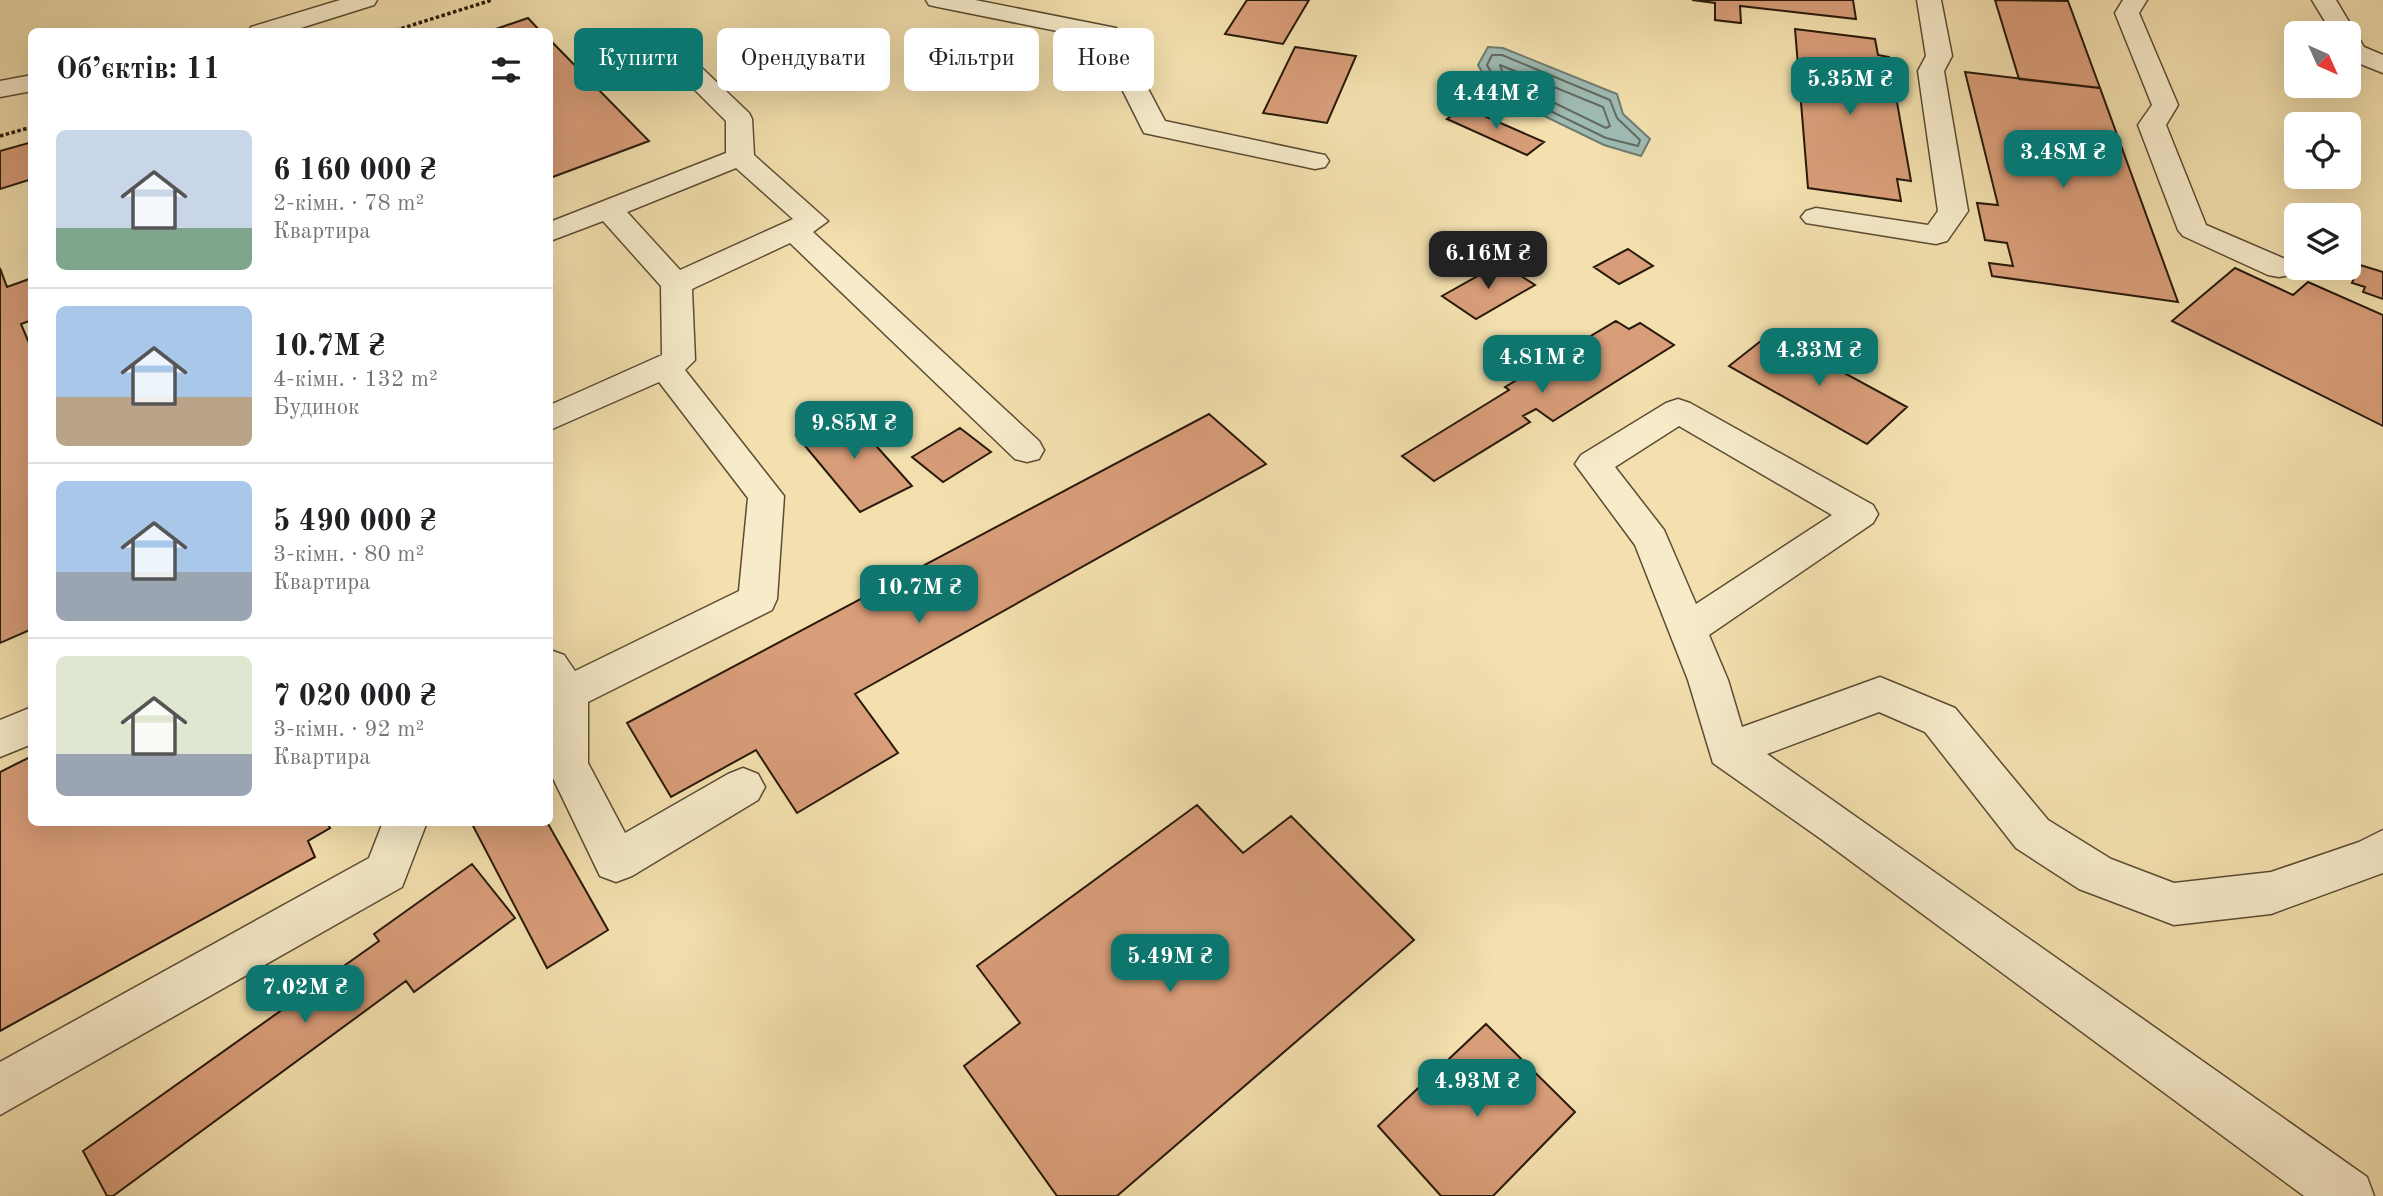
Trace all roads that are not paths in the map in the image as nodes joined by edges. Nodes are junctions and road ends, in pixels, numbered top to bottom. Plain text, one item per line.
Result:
1 (365, 0) edge
2 (938, 0) edge
3 (1929, 0) edge
4 (2135, 0) edge
5 (2324, 0) edge
6 (2337, 21) edge
7 (273, 28) edge
8 (2361, 55) edge
9 (2383, 65) edge
10 (28, 84) edge
11 (703, 84) edge
12 (0, 89) edge
13 (740, 157) junction
14 (1315, 161) dead end
15 (608, 209) junction
16 (1816, 217) dead end
17 (794, 230) junction
18 (553, 231) edge
19 (2278, 268) dead end
20 (676, 284) junction
21 (664, 366) junction
22 (553, 417) edge
23 (1027, 450) dead end
24 (1687, 630) junction
25 (558, 680) edge
26 (28, 726) edge
27 (0, 739) edge
28 (1728, 750) junction
29 (743, 787) dead end
30 (403, 826) edge
31 (2383, 850) edge
32 (0, 1090) edge
33 (2348, 1196) edge

1 - 7 street
2 - 14 street
3 - 16 street
4 - 19 street
5 - 6 street
8 - 9 street
10 - 12 street
11 - 13 street
13 - 15 street
13 - 17 street
15 - 18 street
15 - 20 street
17 - 20 street
17 - 23 street
20 - 21 street
21 - 22 street
21 - 25 street
24 - 24 street
24 - 28 street
25 - 29 street
26 - 27 street
28 - 31 street
28 - 33 street
30 - 32 street

